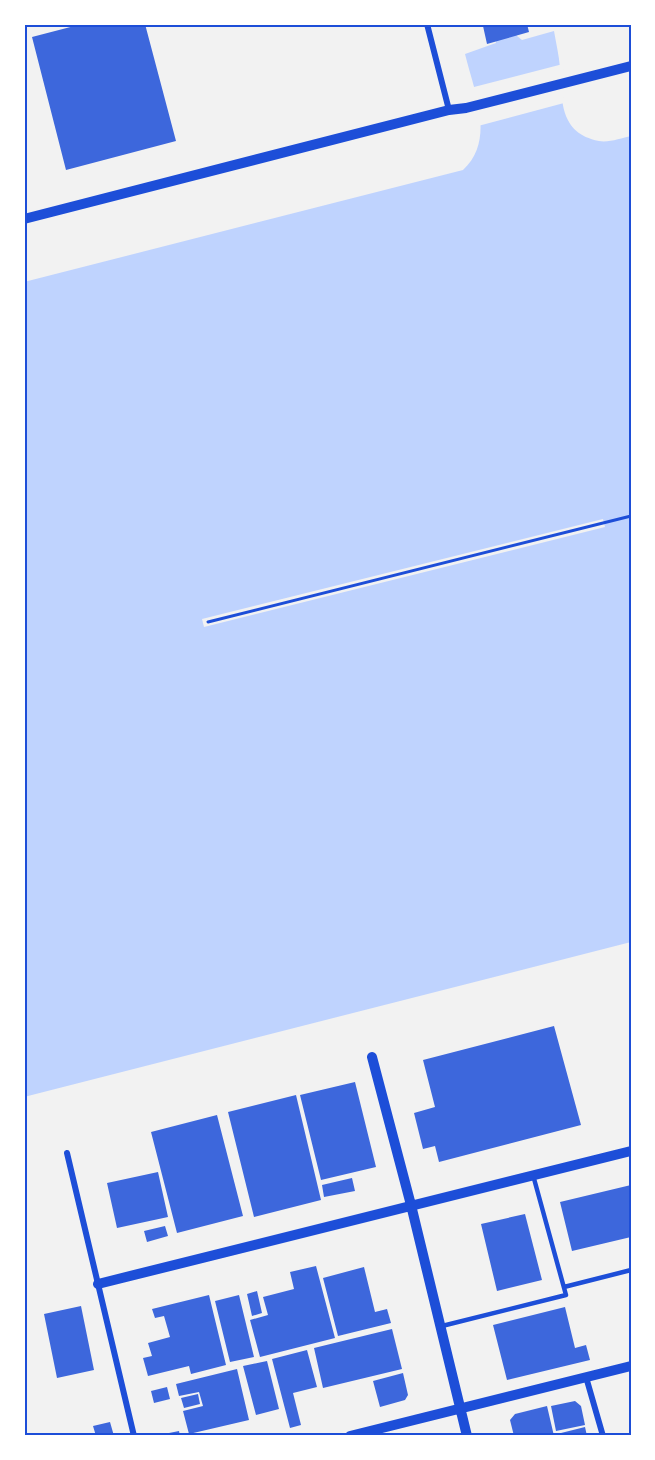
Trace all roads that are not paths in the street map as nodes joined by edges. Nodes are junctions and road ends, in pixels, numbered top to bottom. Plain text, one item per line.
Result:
1 (427, 24) edge
2 (631, 66) edge
3 (449, 110) junction
4 (24, 219) edge
5 (372, 1057) dead end
6 (631, 1151) edge
7 (67, 1154) dead end
8 (533, 1175) junction
9 (411, 1205) junction
10 (631, 1270) edge
11 (98, 1284) junction
12 (564, 1287) junction
13 (440, 1327) junction
14 (631, 1366) edge
15 (586, 1377) junction
16 (460, 1408) junction
17 (134, 1436) edge
18 (350, 1436) edge
19 (467, 1436) edge
20 (603, 1436) edge

1 - 3 street
2 - 3 street
3 - 4 street
5 - 9 street
6 - 8 street
7 - 11 street
8 - 9 street
8 - 12 lane
9 - 11 street
9 - 13 street
10 - 12 lane
11 - 17 street
12 - 13 lane
13 - 16 street
14 - 15 street
15 - 16 street
15 - 20 street
16 - 18 street
16 - 19 street

